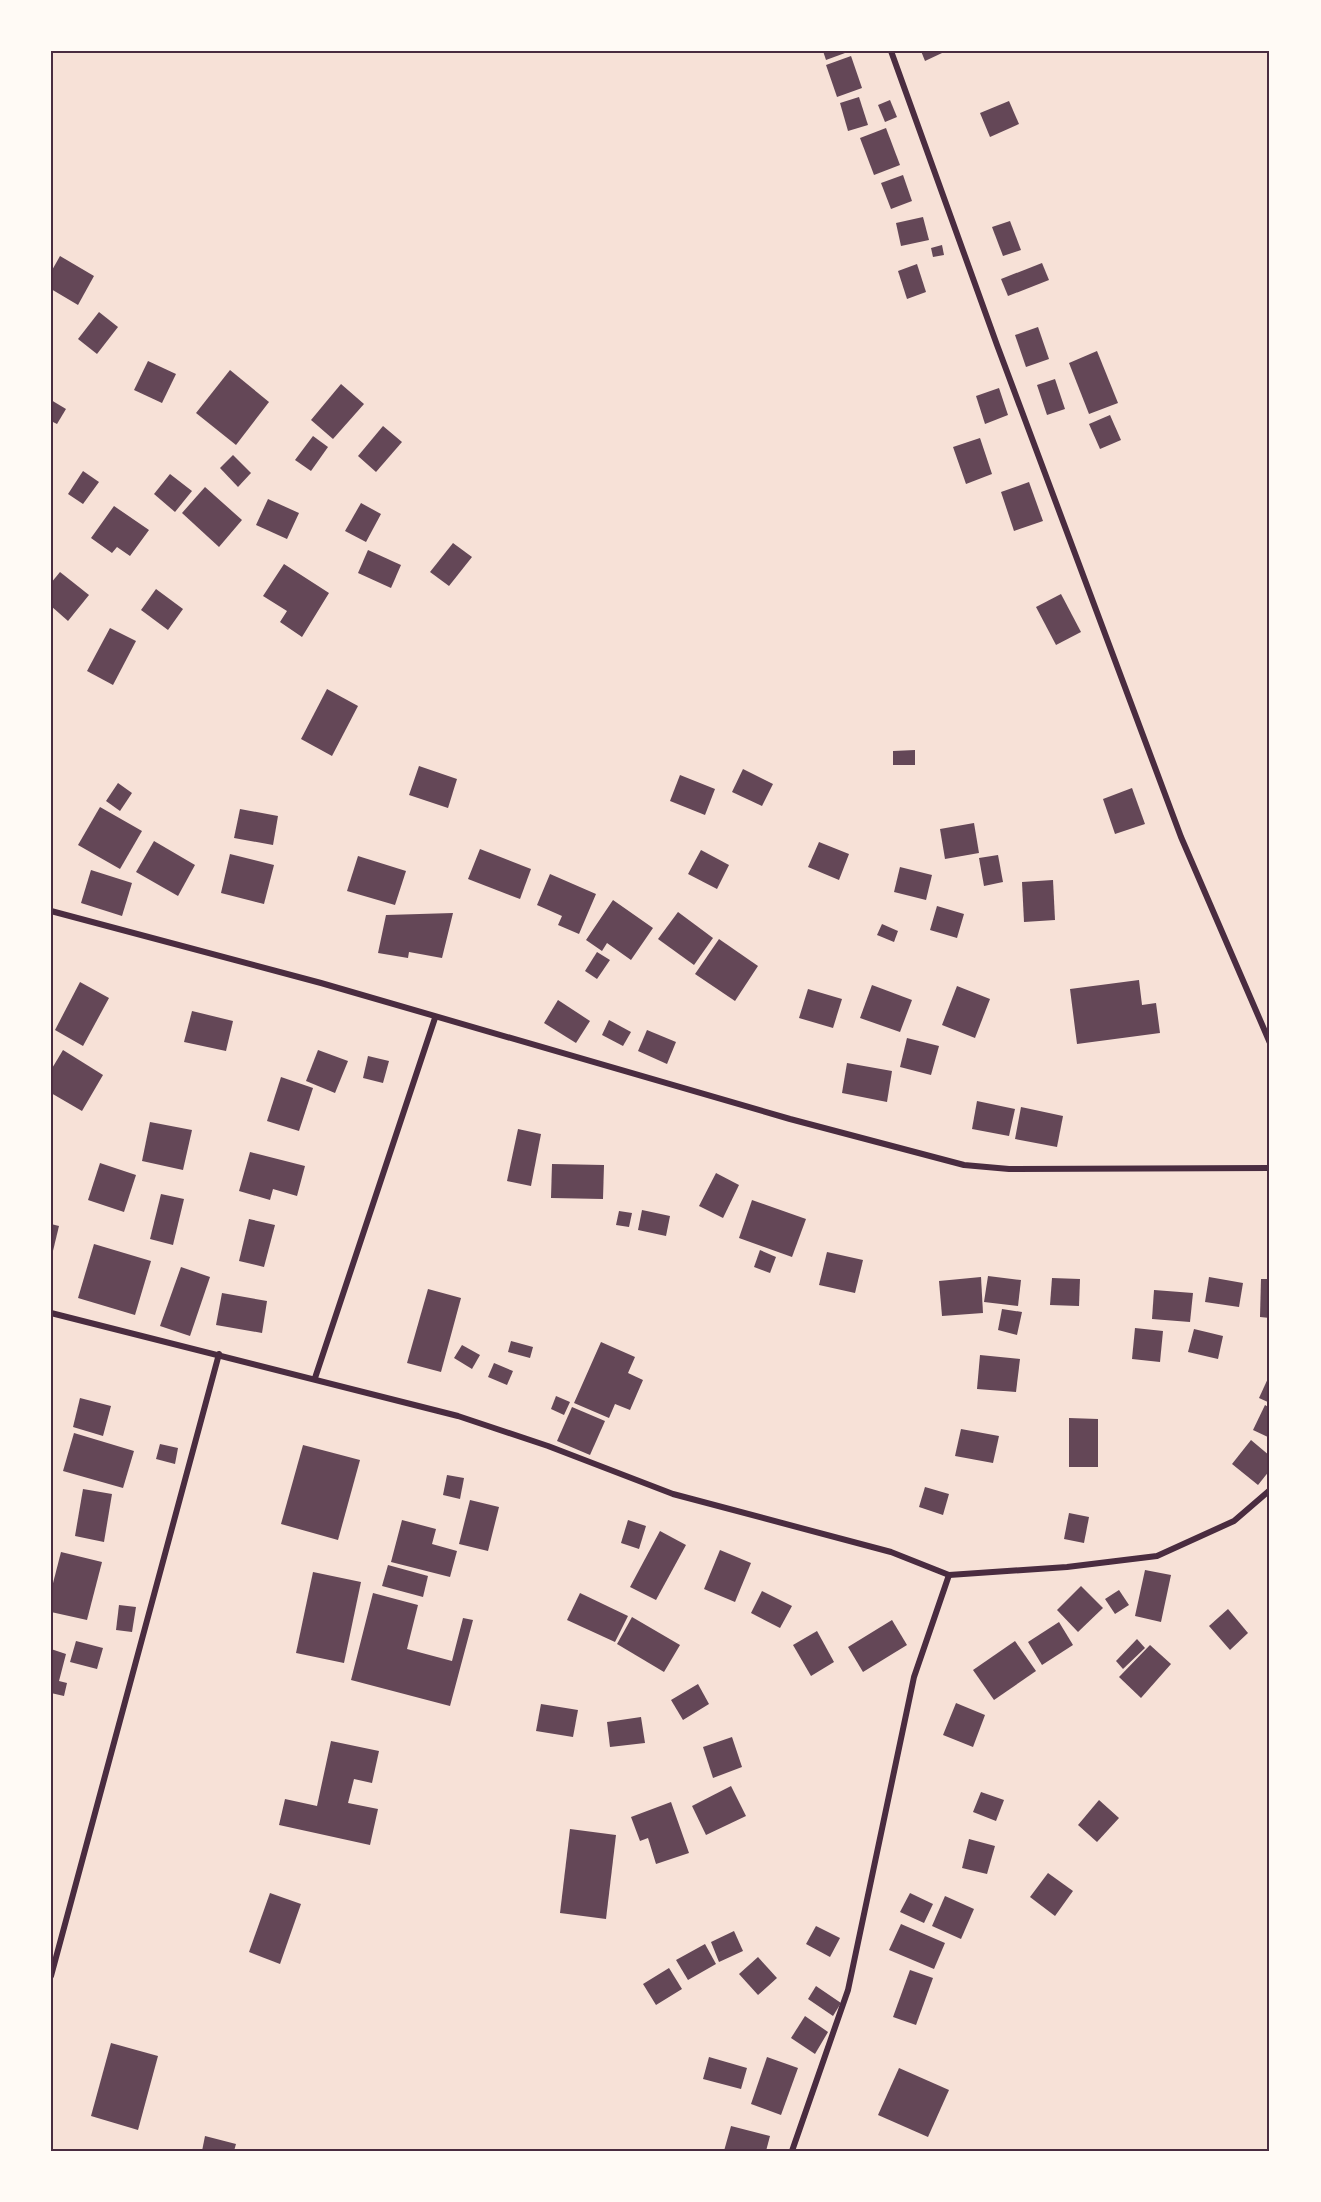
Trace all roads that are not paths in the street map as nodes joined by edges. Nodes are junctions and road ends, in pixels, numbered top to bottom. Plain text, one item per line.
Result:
1 (891, 51) edge
2 (51, 911) edge
3 (435, 1018) junction
4 (1270, 1043) edge
5 (1270, 1168) edge
6 (51, 1313) edge
7 (219, 1354) junction
8 (315, 1378) junction
9 (1270, 1490) edge
10 (949, 1575) junction
11 (51, 1976) edge
12 (792, 2151) edge

1 - 4 street
2 - 3 street
3 - 5 street
3 - 8 street
6 - 7 street
7 - 8 street
7 - 11 street
8 - 10 street
9 - 10 street
10 - 12 street

